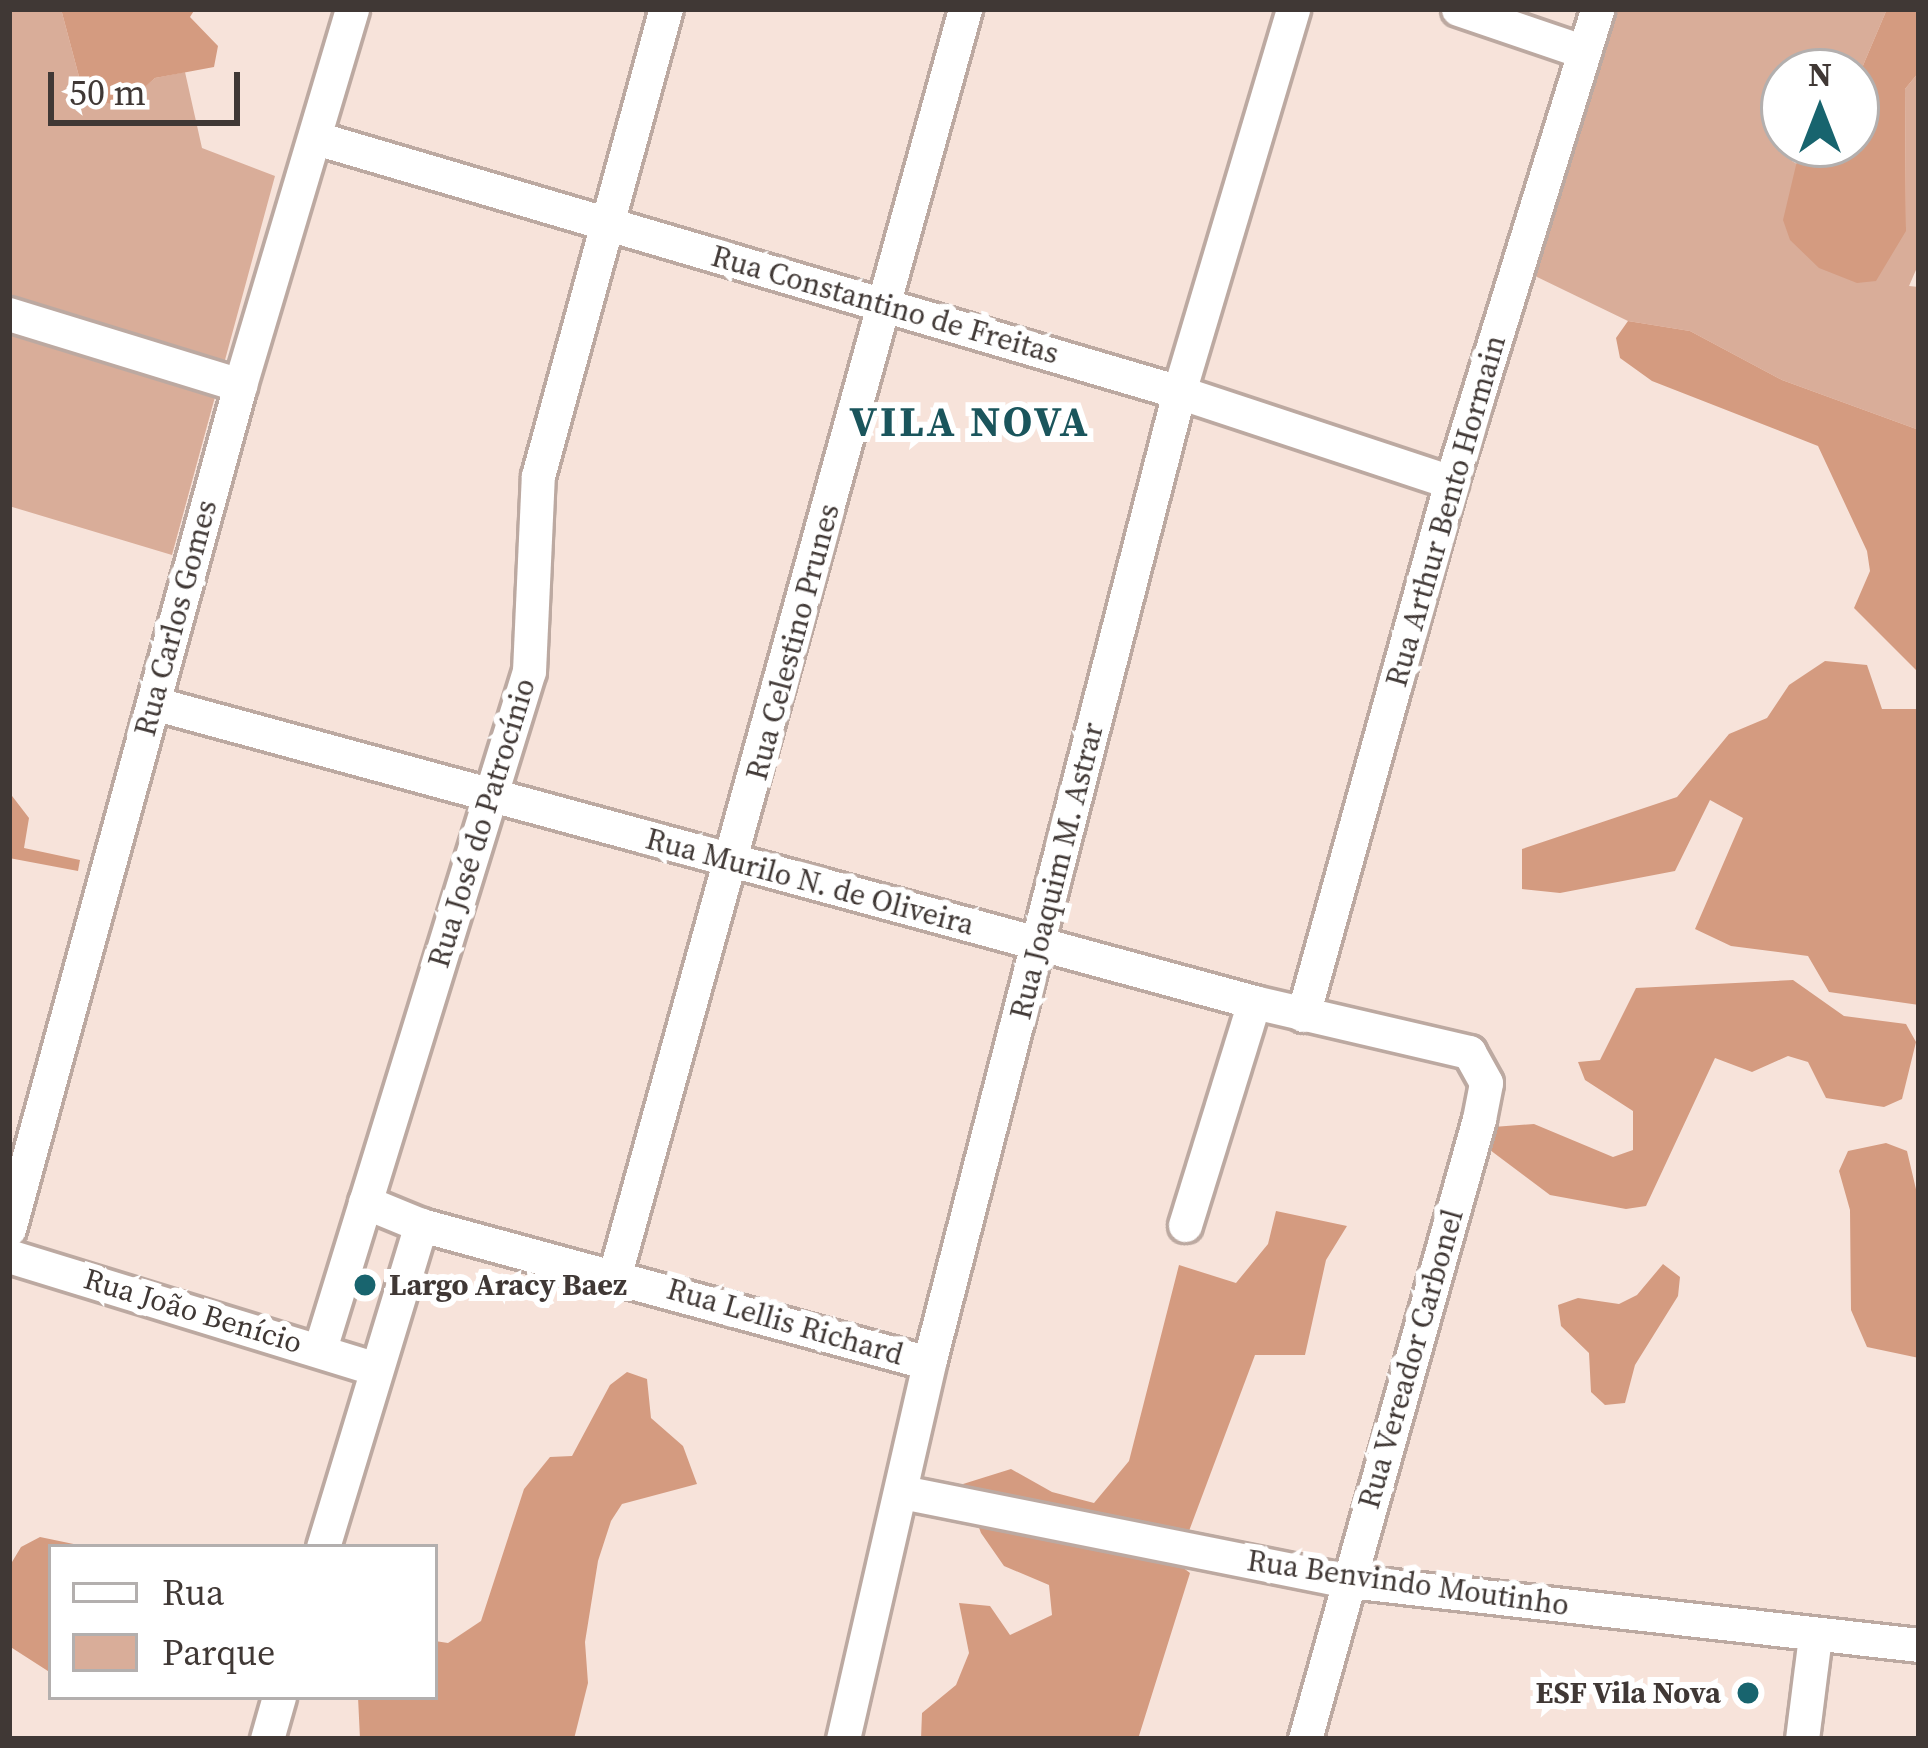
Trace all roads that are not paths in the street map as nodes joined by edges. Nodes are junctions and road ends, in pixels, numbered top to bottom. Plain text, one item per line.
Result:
1 (352, 9) edge
2 (666, 9) edge
3 (965, 9) edge
4 (1293, 9) edge
5 (1458, 9) edge
6 (1597, 9) edge
7 (1583, 52) junction
8 (316, 137) junction
9 (602, 223) junction
10 (885, 304) junction
11 (9, 314) edge
12 (240, 385) junction
13 (1179, 392) junction
14 (1451, 482) junction
15 (153, 703) junction
16 (493, 796) junction
17 (734, 860) junction
18 (1039, 945) junction
19 (1254, 1002) junction
20 (1303, 1015) junction
21 (1469, 1052) joint
22 (365, 1202) junction
23 (421, 1225) junction
24 (1185, 1226) dead end
25 (9, 1229) edge
26 (9, 1256) edge
27 (615, 1274) junction
28 (320, 1349) junction
29 (929, 1363) junction
30 (376, 1369) junction
31 (902, 1492) junction
32 (324, 1544) edge
33 (1349, 1581) junction
34 (1815, 1636) junction
35 (1919, 1645) edge
36 (278, 1700) edge
37 (267, 1739) edge
38 (843, 1739) edge
39 (1305, 1739) edge
40 (1802, 1739) edge

1 - 8 street, Rua Carlos Gomes
2 - 9 street, Rua José do Patrocínio
3 - 10 street, Rua Celestino Prunes
4 - 13 street, Rua Joaquim M. Astrar
5 - 7 street
6 - 7 street, Rua Arthur Bento Hormain
7 - 14 street, Rua Arthur Bento Hormain
8 - 9 street, Rua Constantino de Freitas
8 - 12 street, Rua Carlos Gomes
9 - 10 street, Rua Constantino de Freitas
9 - 16 street, Rua José do Patrocínio
10 - 13 street, Rua Constantino de Freitas
10 - 17 street, Rua Celestino Prunes
11 - 12 street
12 - 15 street, Rua Carlos Gomes
13 - 14 street, Rua Constantino de Freitas
13 - 18 street, Rua Joaquim M. Astrar
14 - 20 street, Rua Arthur Bento Hormain
15 - 16 street, Rua Murilo N. de Oliveira
15 - 25 street, Rua Carlos Gomes
16 - 17 street, Rua Murilo N. de Oliveira
16 - 22 street, Rua José do Patrocínio
17 - 18 street, Rua Murilo N. de Oliveira
17 - 27 street, Rua Celestino Prunes
18 - 19 street, Rua Murilo N. de Oliveira
18 - 29 street, Rua Joaquim M. Astrar
19 - 20 street, Rua Murilo N. de Oliveira
19 - 24 street
20 - 21 street, Rua Murilo N. de Oliveira
21 - 33 street, Rua Vereador Carbonel
22 - 23 street, Rua Lellis Richard
22 - 28 street, Rua José do Patrocínio
23 - 27 street, Rua Lellis Richard
23 - 30 street
26 - 28 street, Rua João Benício
27 - 29 street, Rua Lellis Richard
28 - 30 street, Rua João Benício
29 - 31 street, Rua Joaquim M. Astrar
30 - 32 street
31 - 33 street, Rua Benvindo Moutinho
31 - 38 street, Rua Joaquim M. Astrar
33 - 34 street, Rua Benvindo Moutinho
33 - 39 street, Rua Vereador Carbonel
34 - 35 street, Rua Benvindo Moutinho
34 - 40 street
36 - 37 street

